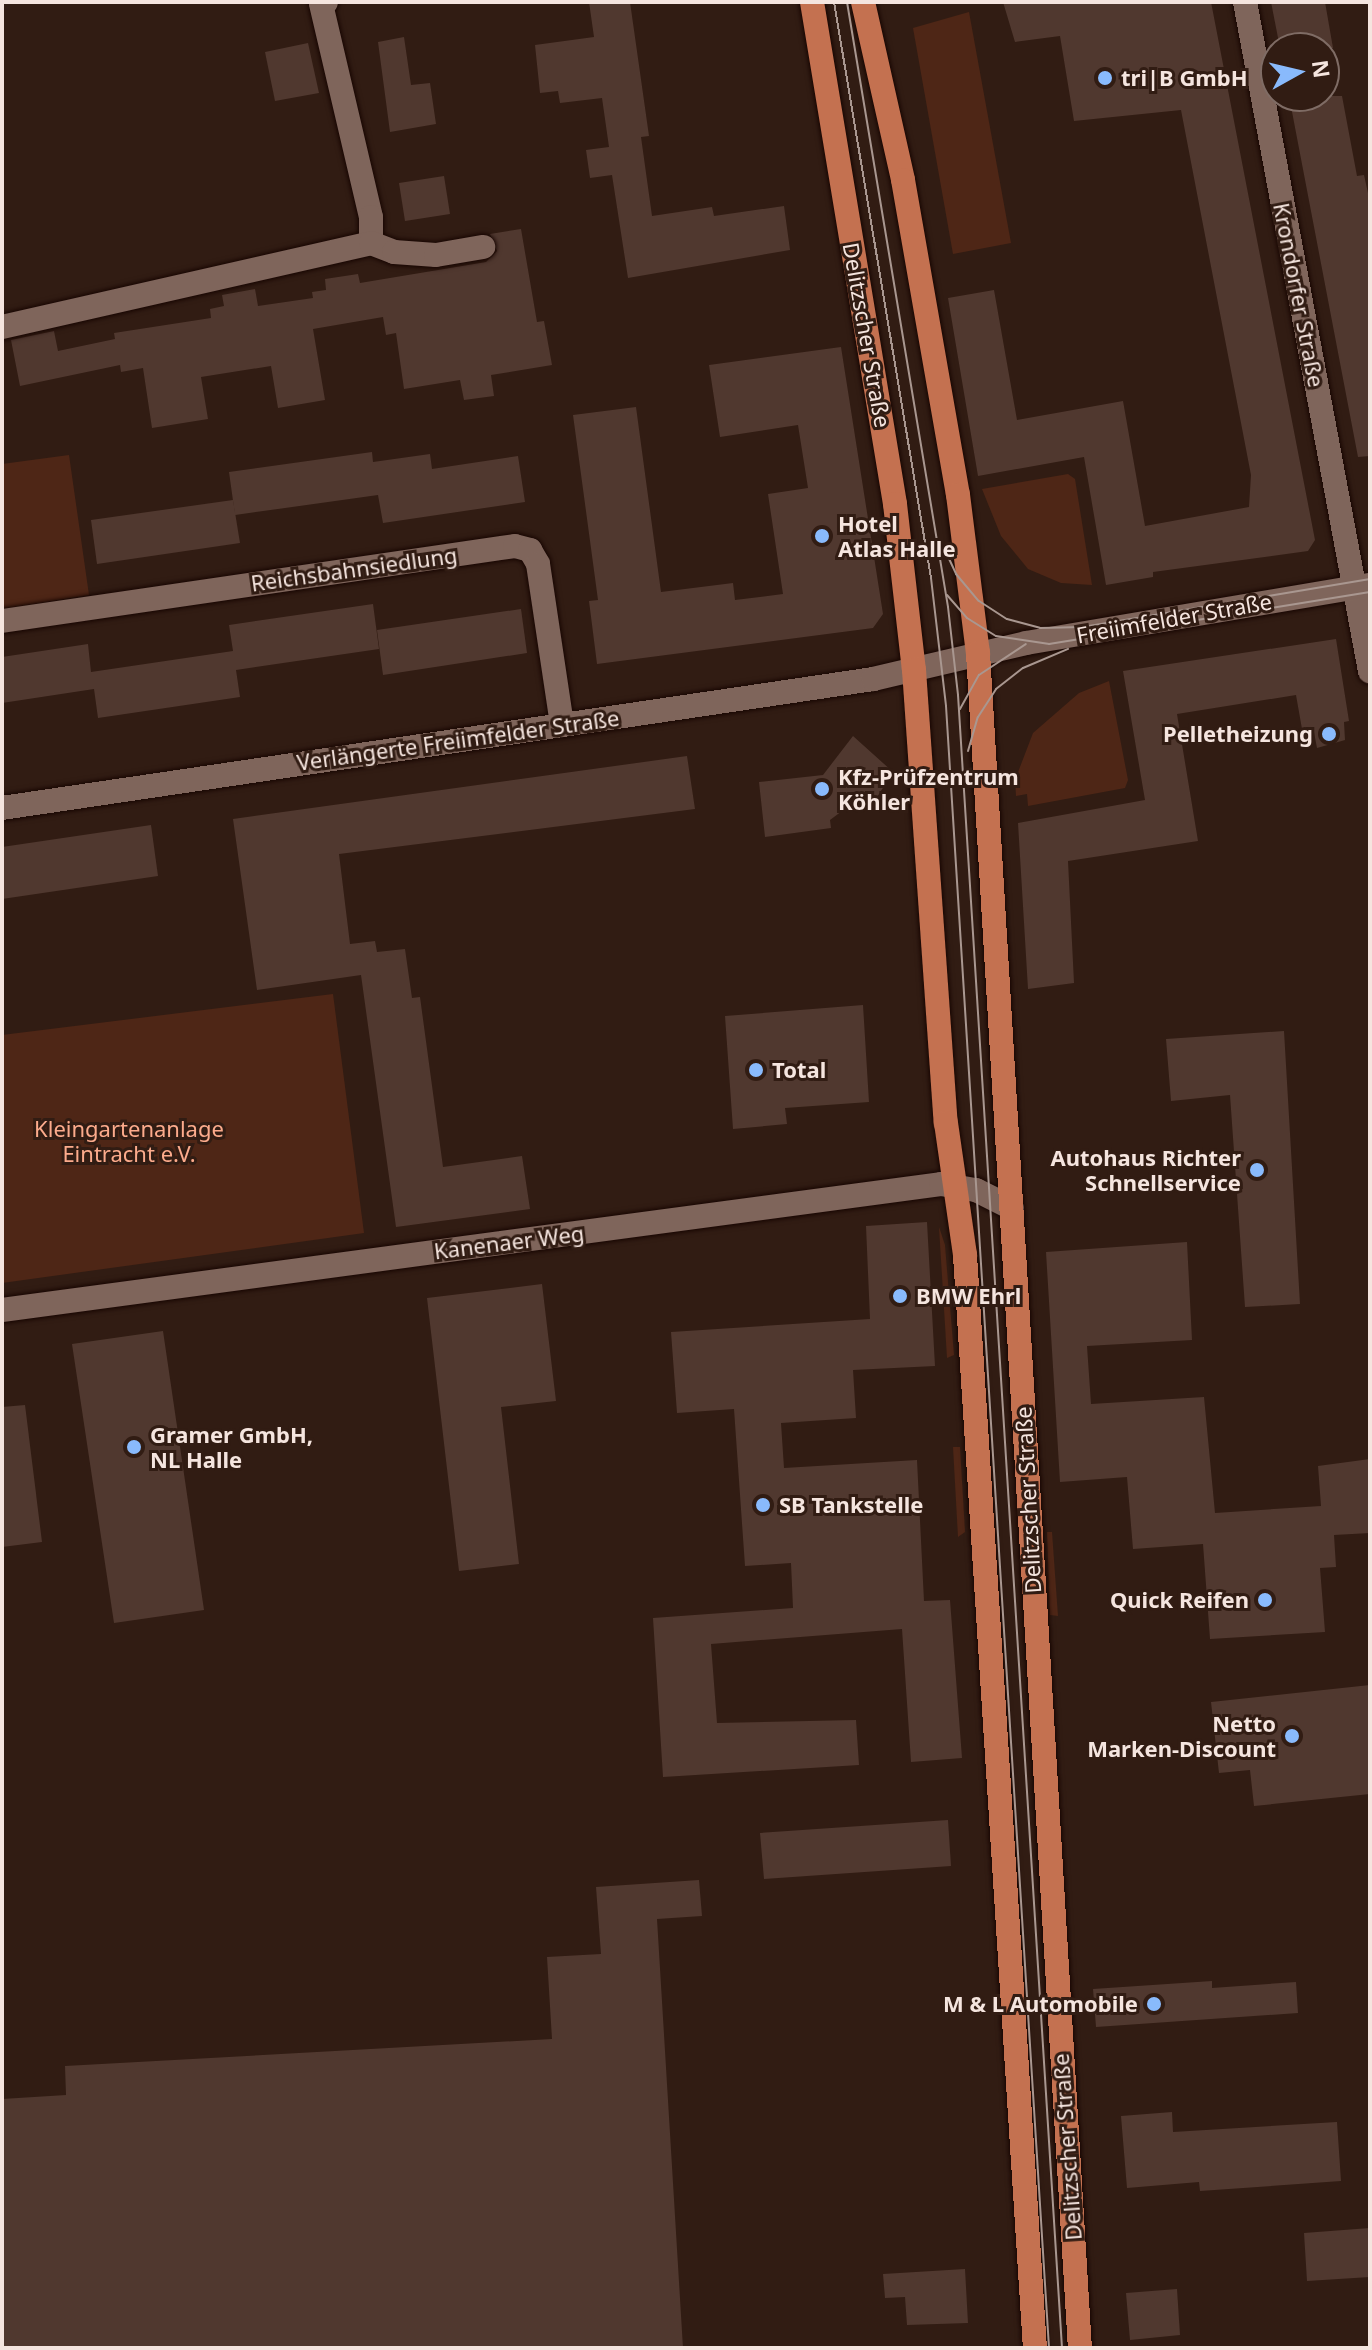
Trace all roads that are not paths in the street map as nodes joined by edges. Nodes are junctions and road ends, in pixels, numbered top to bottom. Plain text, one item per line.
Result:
1 (812, 2) edge
2 (863, 2) edge
3 (1245, 2) edge
4 (324, 3) edge
5 (371, 243) junction
6 (483, 247) dead end
7 (2, 327) edge
8 (1362, 586) edge
9 (2, 621) edge
10 (978, 653) junction
11 (914, 670) junction
12 (1370, 671) edge
13 (562, 725) junction
14 (2, 808) edge
15 (954, 1185) junction
16 (1012, 1208) junction
17 (2, 1310) edge
18 (1035, 2348) edge
19 (1080, 2348) edge

1 - 11 main road, Delitzscher Straße
2 - 10 main road, Delitzscher Straße
3 - 8 street, Krondorfer Straße
4 - 5 street
5 - 6 street
5 - 7 street
8 - 10 street, Freiimfelder Straße
8 - 12 street, Krondorfer Straße
9 - 13 street, Reichsbahnsiedlung
10 - 11 street
10 - 16 main road, Delitzscher Straße
11 - 13 street, Verlängerte Freiimfelder Straße
11 - 15 main road, Delitzscher Straße
13 - 14 street, Verlängerte Freiimfelder Straße
15 - 16 street, Kanenaer Weg
15 - 17 street, Kanenaer Weg
15 - 18 main road, Delitzscher Straße
16 - 19 main road, Delitzscher Straße

